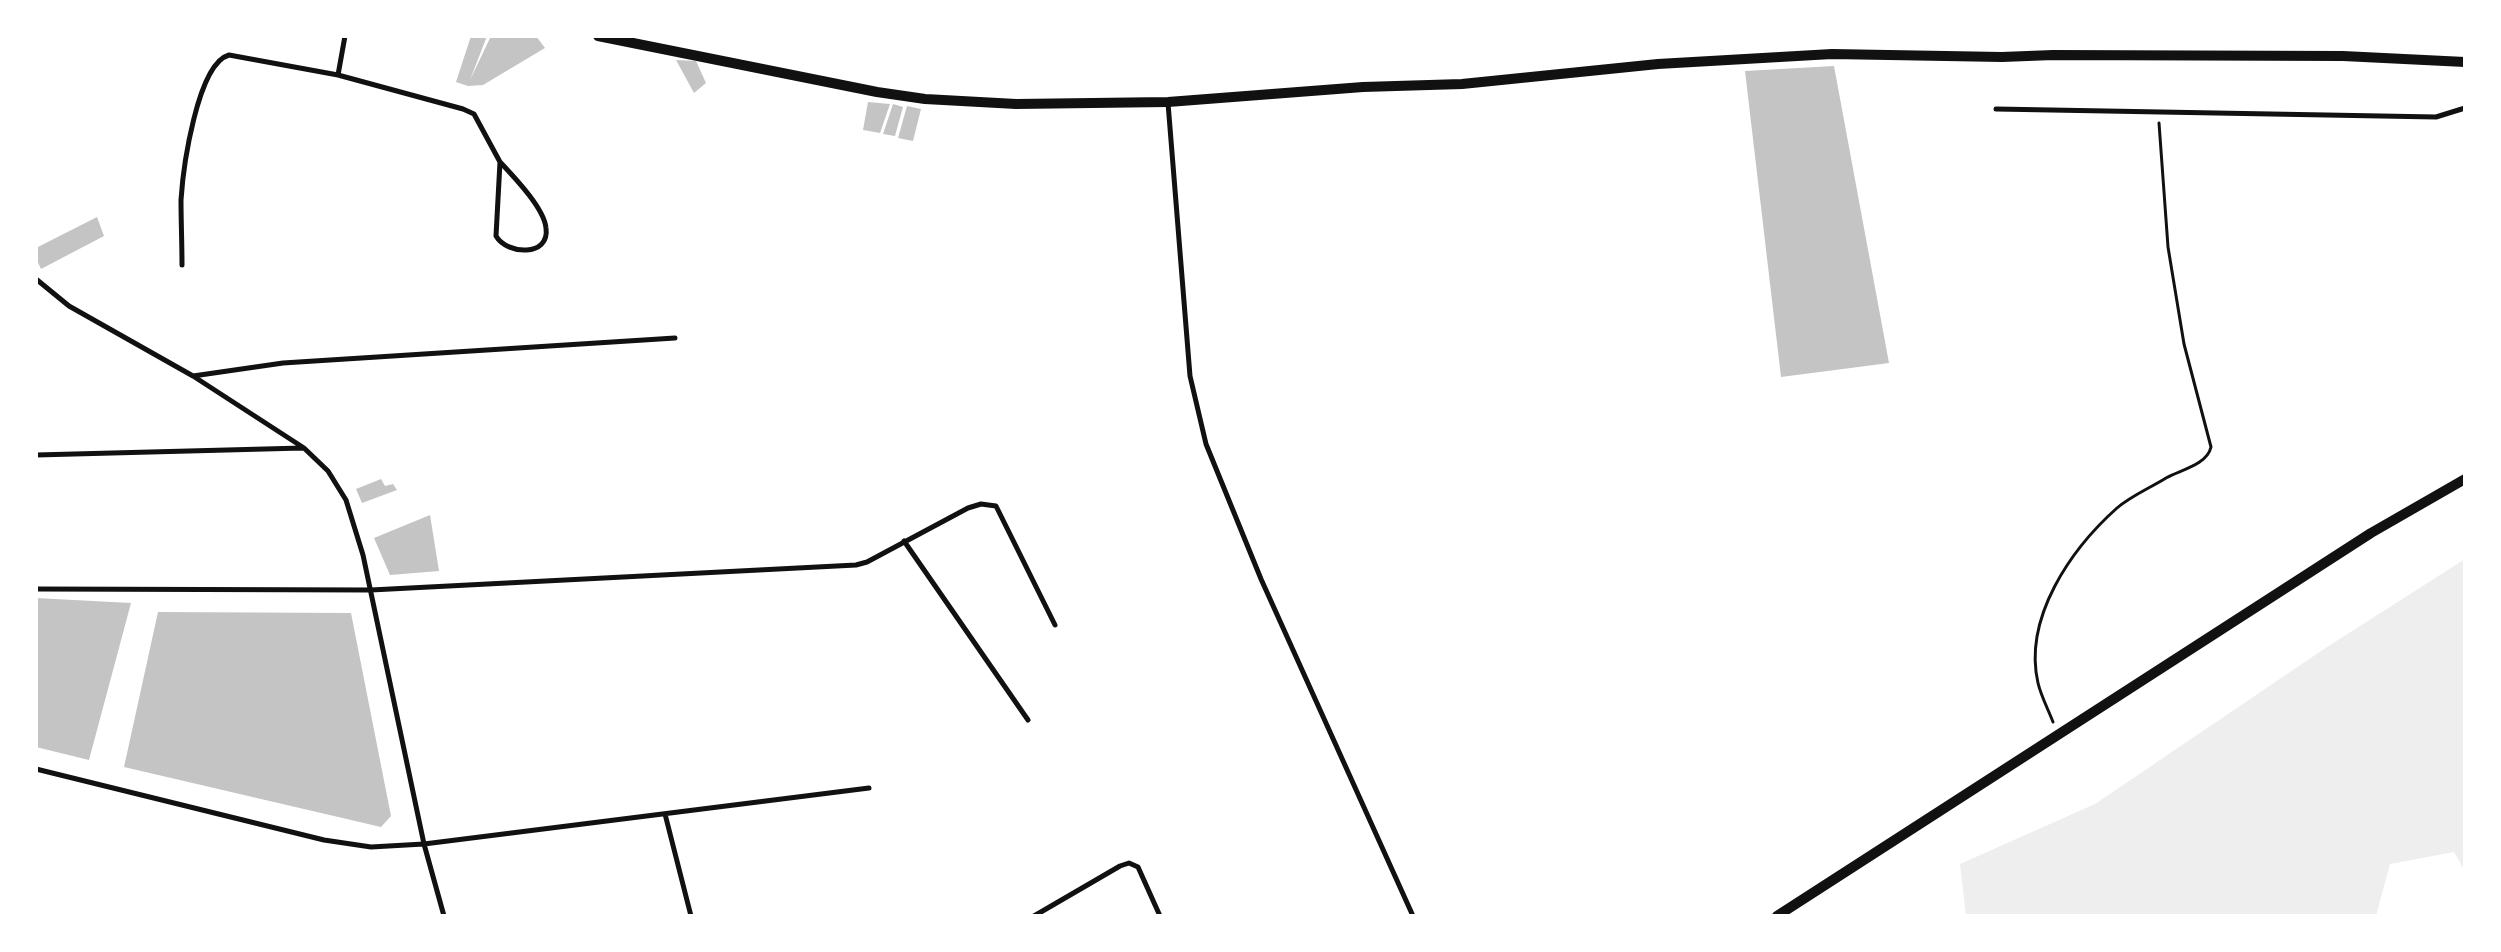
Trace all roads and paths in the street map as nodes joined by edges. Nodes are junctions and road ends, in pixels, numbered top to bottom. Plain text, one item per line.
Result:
1 (345, 36) edge
2 (598, 36) edge
3 (2465, 62) edge
4 (338, 75) junction
5 (1168, 102) junction
6 (2465, 108) edge
7 (1996, 109) dead end
8 (2158, 113) junction
9 (500, 162) junction
10 (182, 265) dead end
11 (36, 278) edge
12 (675, 338) dead end
13 (192, 376) junction
14 (304, 448) junction
15 (36, 454) edge
16 (2465, 479) edge
17 (904, 541) junction
18 (36, 589) edge
19 (371, 590) junction
20 (1055, 625) dead end
21 (1028, 720) dead end
22 (2058, 734) junction
23 (36, 769) edge
24 (869, 788) dead end
25 (665, 814) junction
26 (424, 844) junction
27 (444, 916) edge
28 (690, 916) edge
29 (1034, 916) edge
30 (1160, 916) edge
31 (1413, 916) edge
32 (1777, 916) edge

1 - 4 street
2 - 5 main road
3 - 5 main road
4 - 9 street
4 - 10 street
5 - 31 street
6 - 8 street
7 - 8 street
8 - 22 path
9 - 9 street
11 - 13 street
12 - 13 street
13 - 14 street
14 - 15 street
14 - 19 street
16 - 22 main road
17 - 19 street
17 - 20 street
17 - 21 street
18 - 19 street
19 - 26 street
22 - 32 main road
23 - 26 street
24 - 25 street
25 - 26 street
25 - 28 street
26 - 27 street
29 - 30 street

